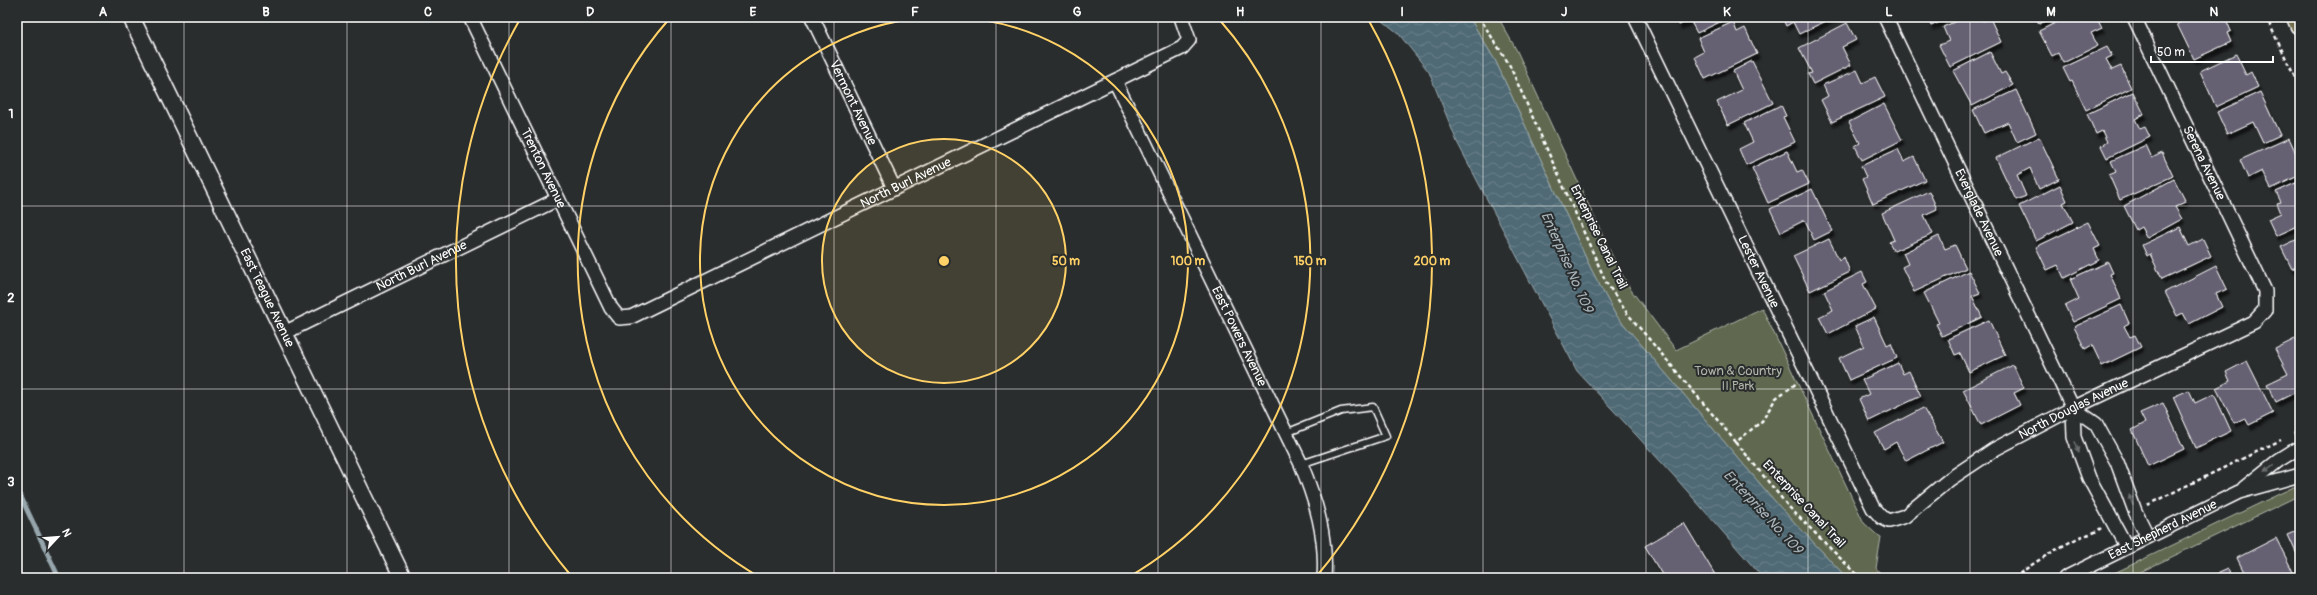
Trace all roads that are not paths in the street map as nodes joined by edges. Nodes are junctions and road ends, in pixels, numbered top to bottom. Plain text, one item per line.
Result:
1 (131, 17) edge
2 (470, 17) edge
3 (812, 17) edge
4 (1181, 17) edge
5 (1635, 17) edge
6 (1885, 17) edge
7 (2134, 17) edge
8 (2297, 17) edge
9 (2300, 24) edge
10 (1115, 81) junction
11 (894, 188) junction
12 (558, 199) junction
13 (2266, 310) joint
14 (619, 318) joint
15 (284, 333) junction
16 (2073, 408) junction
17 (1286, 433) junction
18 (2300, 447) edge
19 (1301, 464) junction
20 (2300, 475) edge
21 (2239, 492) junction
22 (1889, 521) joint
23 (2147, 535) junction
24 (2126, 546) junction
25 (404, 578) edge
26 (1324, 578) edge
27 (2065, 578) edge

1 - 15 street, East Teague Avenue
2 - 12 street, Trenton Avenue
3 - 11 street, Vermont Avenue
4 - 10 street, North Burl Avenue
5 - 22 street, Lester Avenue
6 - 16 street, Everglade Avenue
7 - 13 street, Serena Avenue
8 - 9 main road
10 - 11 street, North Burl Avenue
10 - 17 street, East Powers Avenue
11 - 14 street, North Burl Avenue
12 - 14 street, Trenton Avenue
12 - 15 street, North Burl Avenue
13 - 16 street, North Douglas Avenue
15 - 25 street, East Teague Avenue
16 - 22 street, North Douglas Avenue
23 -> 16 street, Everglade Avenue
16 -> 24 street, Everglade Avenue
17 - 19 street, East Powers Avenue
17 - 19 lane
18 -> 21 street, East Shepherd Avenue
19 - 26 street, East Powers Avenue
20 - 21 street, East Shepherd Avenue
21 - 23 street, East Shepherd Avenue
23 - 24 street, East Shepherd Avenue
24 - 27 street, East Shepherd Avenue

